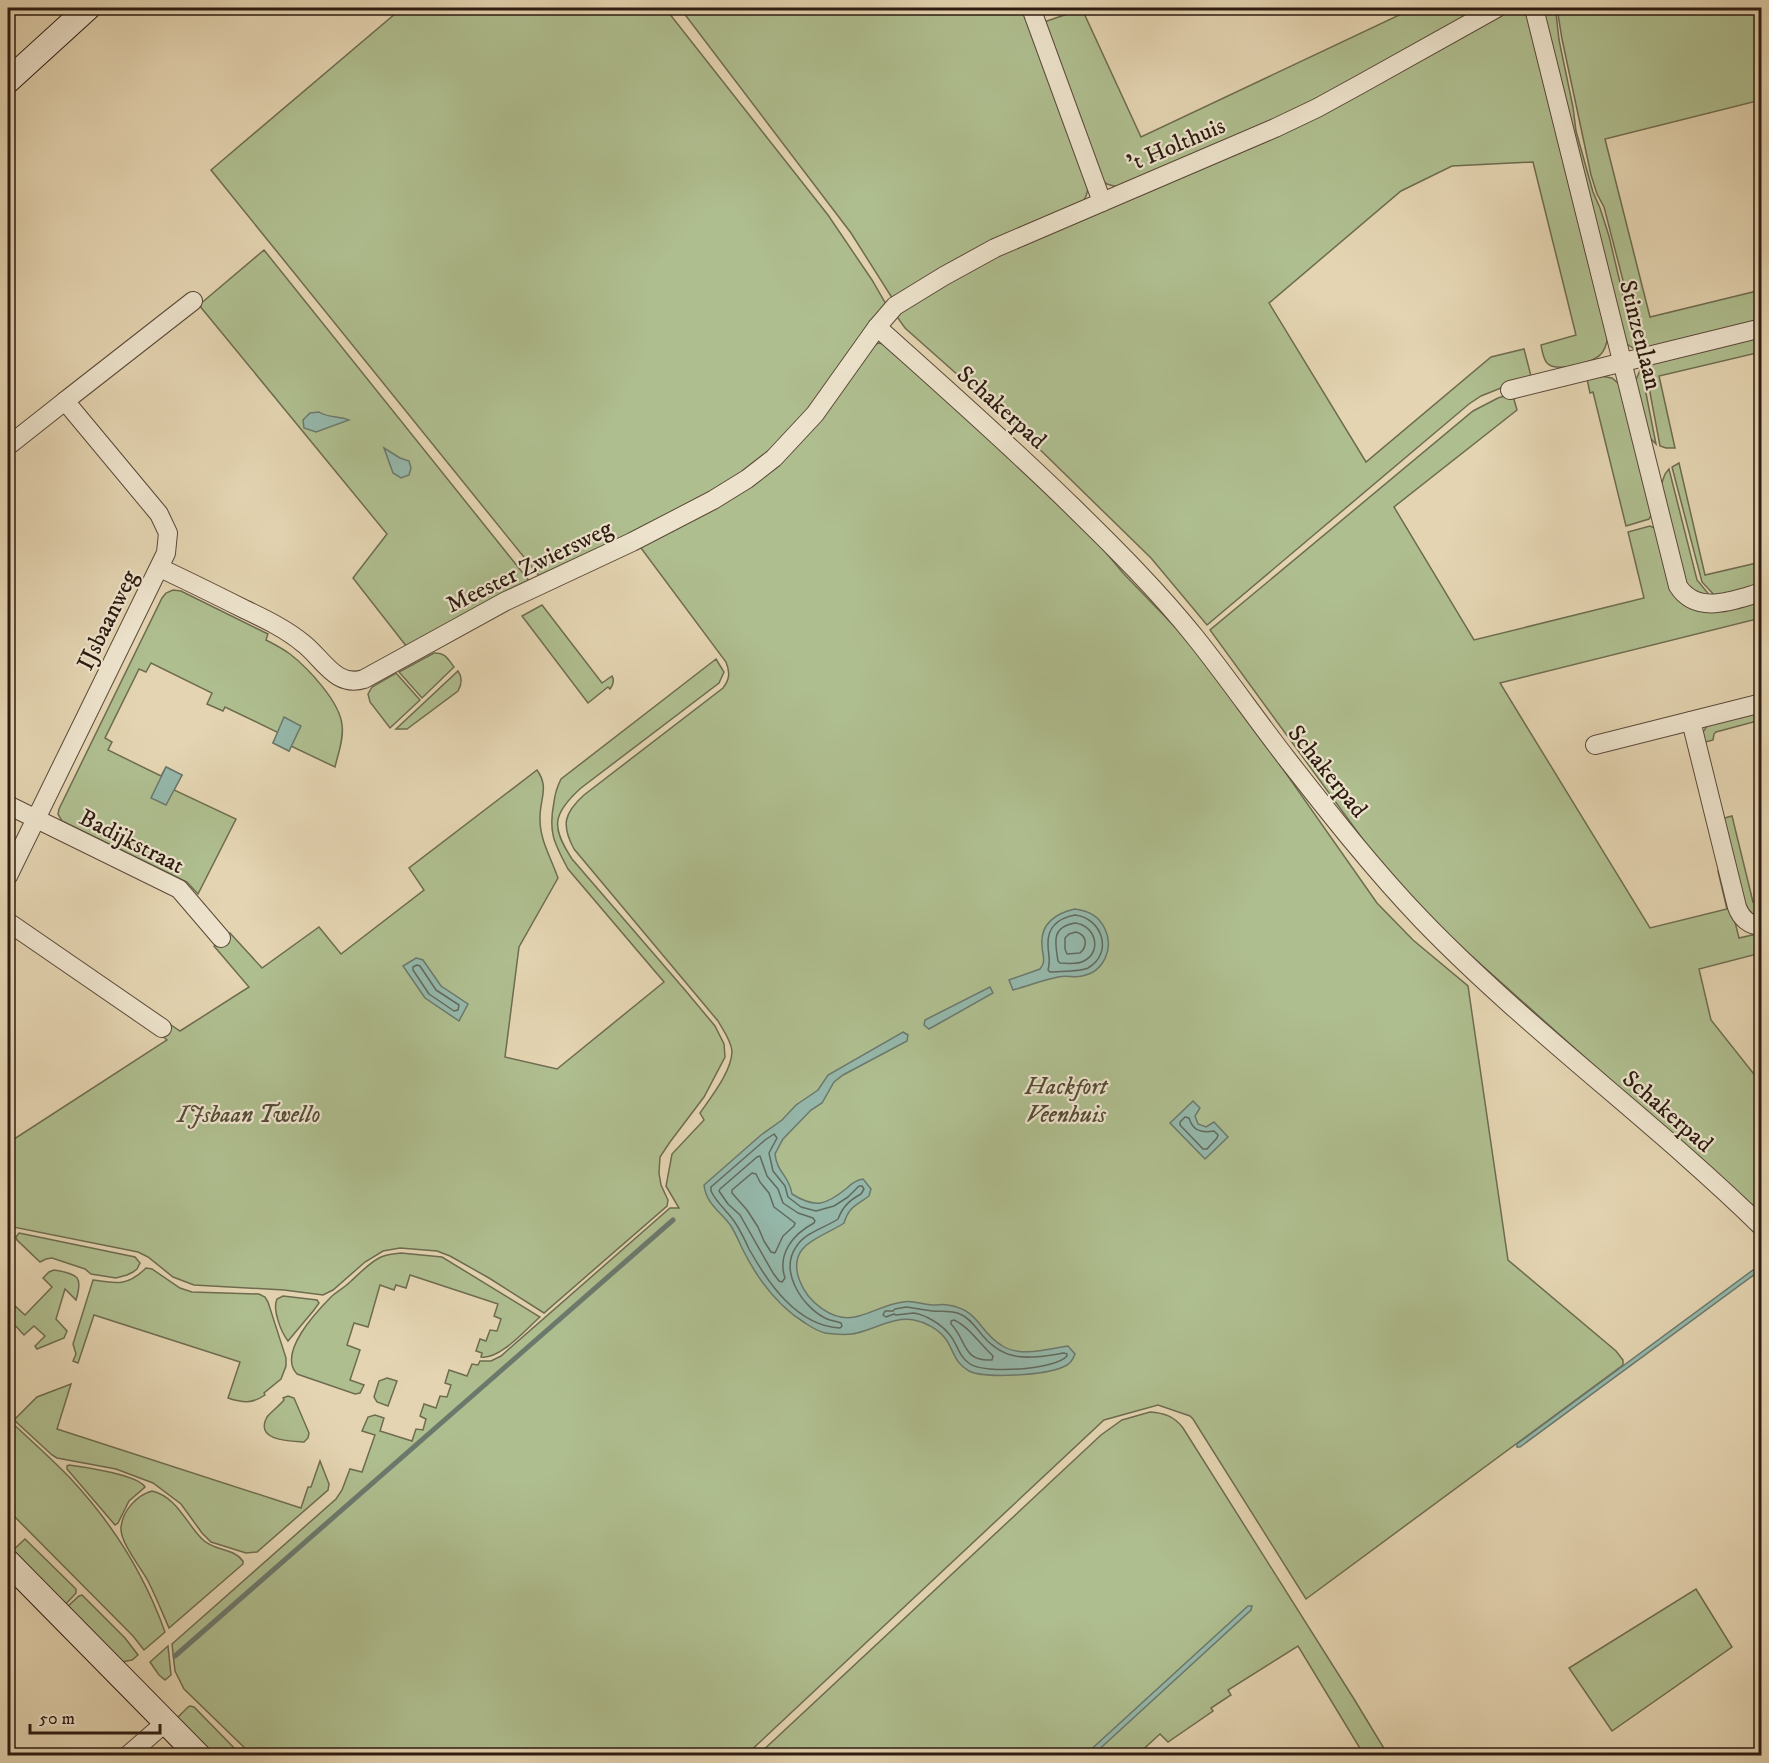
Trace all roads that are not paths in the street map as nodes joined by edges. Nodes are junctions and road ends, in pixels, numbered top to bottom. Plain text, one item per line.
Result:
1 (88, 8) edge
2 (1031, 8) edge
3 (1497, 8) edge
4 (1534, 8) edge
5 (8, 81) edge
6 (1102, 202) junction
7 (193, 301) dead end
8 (877, 327) junction
9 (1761, 328) edge
10 (1623, 363) junction
11 (1510, 390) dead end
12 (65, 402) junction
13 (8, 446) edge
14 (160, 568) junction
15 (1761, 592) edge
16 (1761, 703) edge
17 (1691, 721) junction
18 (1595, 745) dead end
19 (8, 805) edge
20 (35, 819) junction
21 (8, 876) edge
22 (8, 922) edge
23 (1761, 926) edge
24 (221, 938) dead end
25 (162, 1028) dead end
26 (1761, 1227) edge
27 (8, 1562) edge
28 (166, 1722) junction
29 (127, 1755) edge
30 (199, 1755) edge

1 - 5 main road
2 - 6 street
3 - 6 street, 't Holthuis
4 - 10 street, Stinzenlaan
6 - 8 street, 't Holthuis
7 - 12 street
8 - 14 street, Meester Zwiersweg
8 - 26 street, Schakerpad
9 - 10 street
10 - 11 street
10 - 15 street, Stinzenlaan
12 - 13 street
12 - 14 street, IJsbaanweg
14 - 20 street, IJsbaanweg
16 - 17 street
17 - 18 street
17 - 23 street
19 - 20 street, Badijkstraat
20 - 21 street, IJsbaanweg
20 - 24 street, Badijkstraat
22 - 25 street
27 - 28 main road
28 - 29 street
28 - 30 main road

